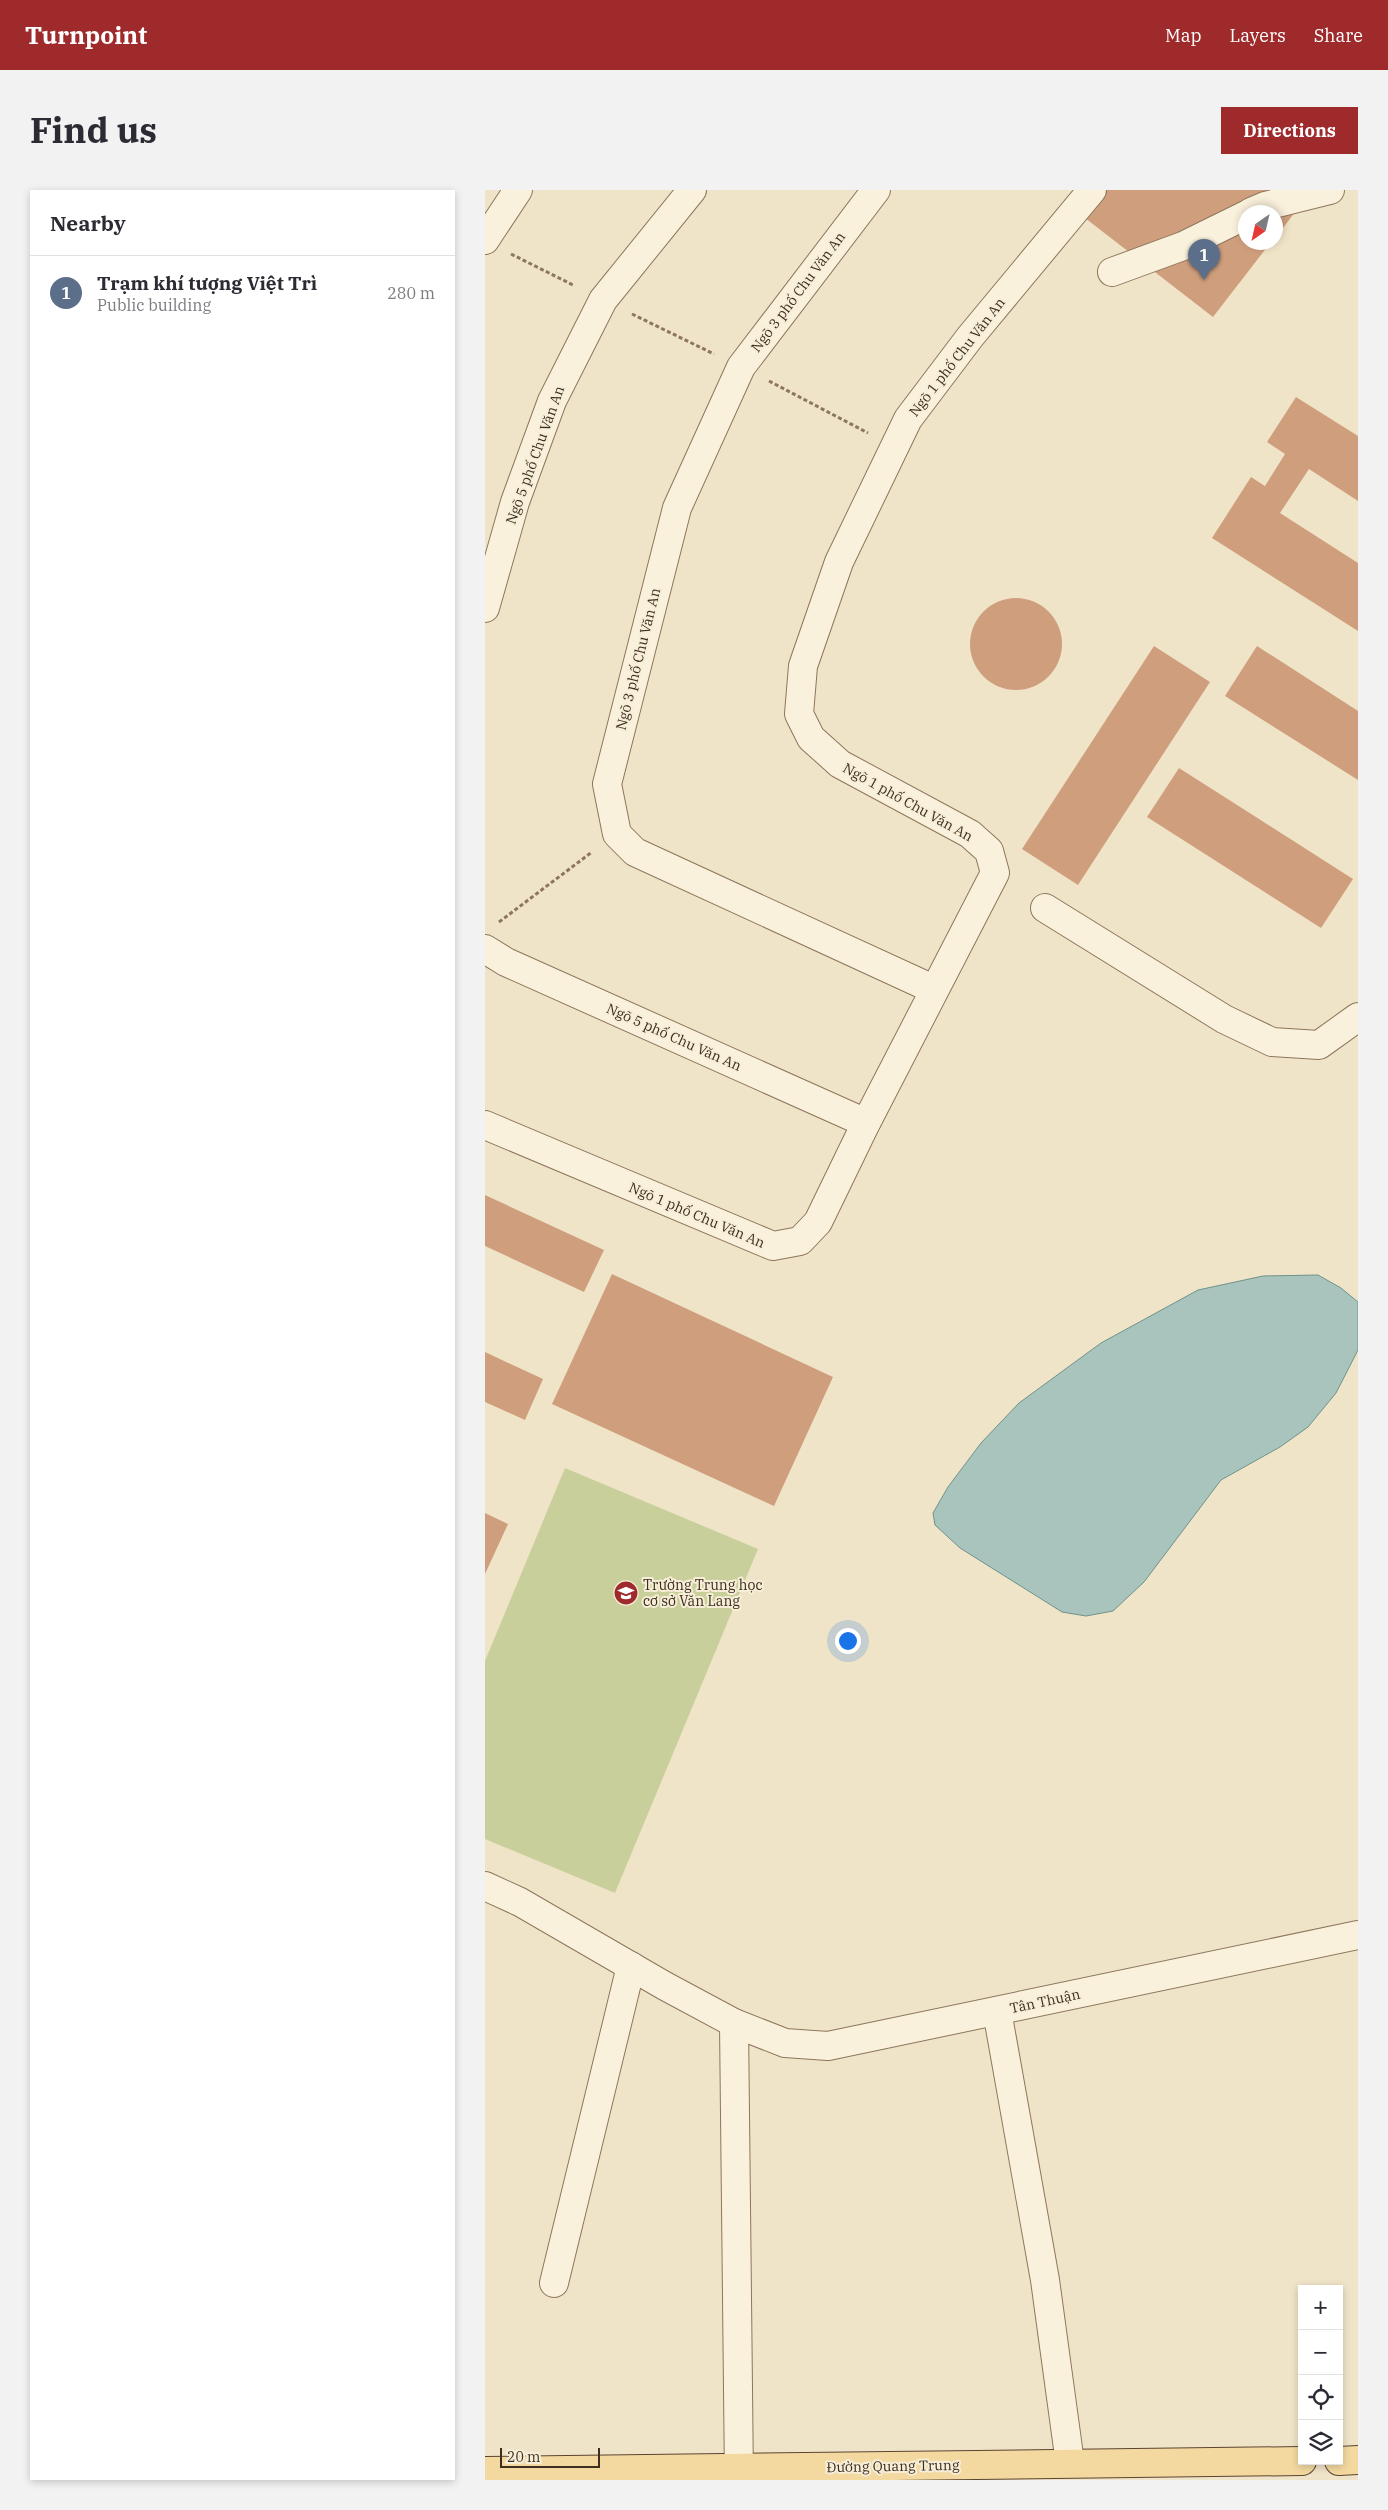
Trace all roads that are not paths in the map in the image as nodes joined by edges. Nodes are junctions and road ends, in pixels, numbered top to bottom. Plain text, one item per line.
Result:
1 (518, 190) edge
2 (692, 190) edge
3 (875, 190) edge
4 (1092, 190) edge
5 (1329, 190) edge
6 (1269, 205) edge
7 (1238, 218) edge
8 (493, 245) edge
9 (1112, 272) dead end
10 (485, 608) edge
11 (1045, 908) dead end
12 (489, 938) edge
13 (933, 989) junction
14 (1358, 1017) edge
15 (866, 1122) junction
16 (485, 1126) edge
17 (485, 1886) edge
18 (1358, 1935) edge
19 (631, 1966) junction
20 (997, 2011) junction
21 (734, 2022) junction
22 (553, 2283) dead end
23 (1343, 2460) edge
24 (1358, 2460) edge
25 (1298, 2461) edge
26 (1070, 2463) junction
27 (485, 2471) edge
28 (738, 2474) edge

1 - 8 street
2 - 10 street, Ngõ 5 phố Chu Văn An
3 - 13 street, Ngõ 3 phố Chu Văn An
4 - 13 street, Ngõ 1 phố Chu Văn An
5 - 6 street
7 - 9 street
11 - 14 street
12 - 15 street, Ngõ 5 phố Chu Văn An
13 - 15 street, Ngõ 1 phố Chu Văn An
15 - 16 street, Ngõ 1 phố Chu Văn An
17 - 19 street, Tân Thuận
18 - 20 street, Tân Thuận
19 - 21 street, Tân Thuận
19 - 22 street
20 - 21 street, Tân Thuận
20 - 26 street
21 - 28 street
23 - 24 main road
25 - 26 main road, Đường Quang Trung
26 - 28 main road, Đường Quang Trung
27 - 28 main road, Đường Quang Trung

